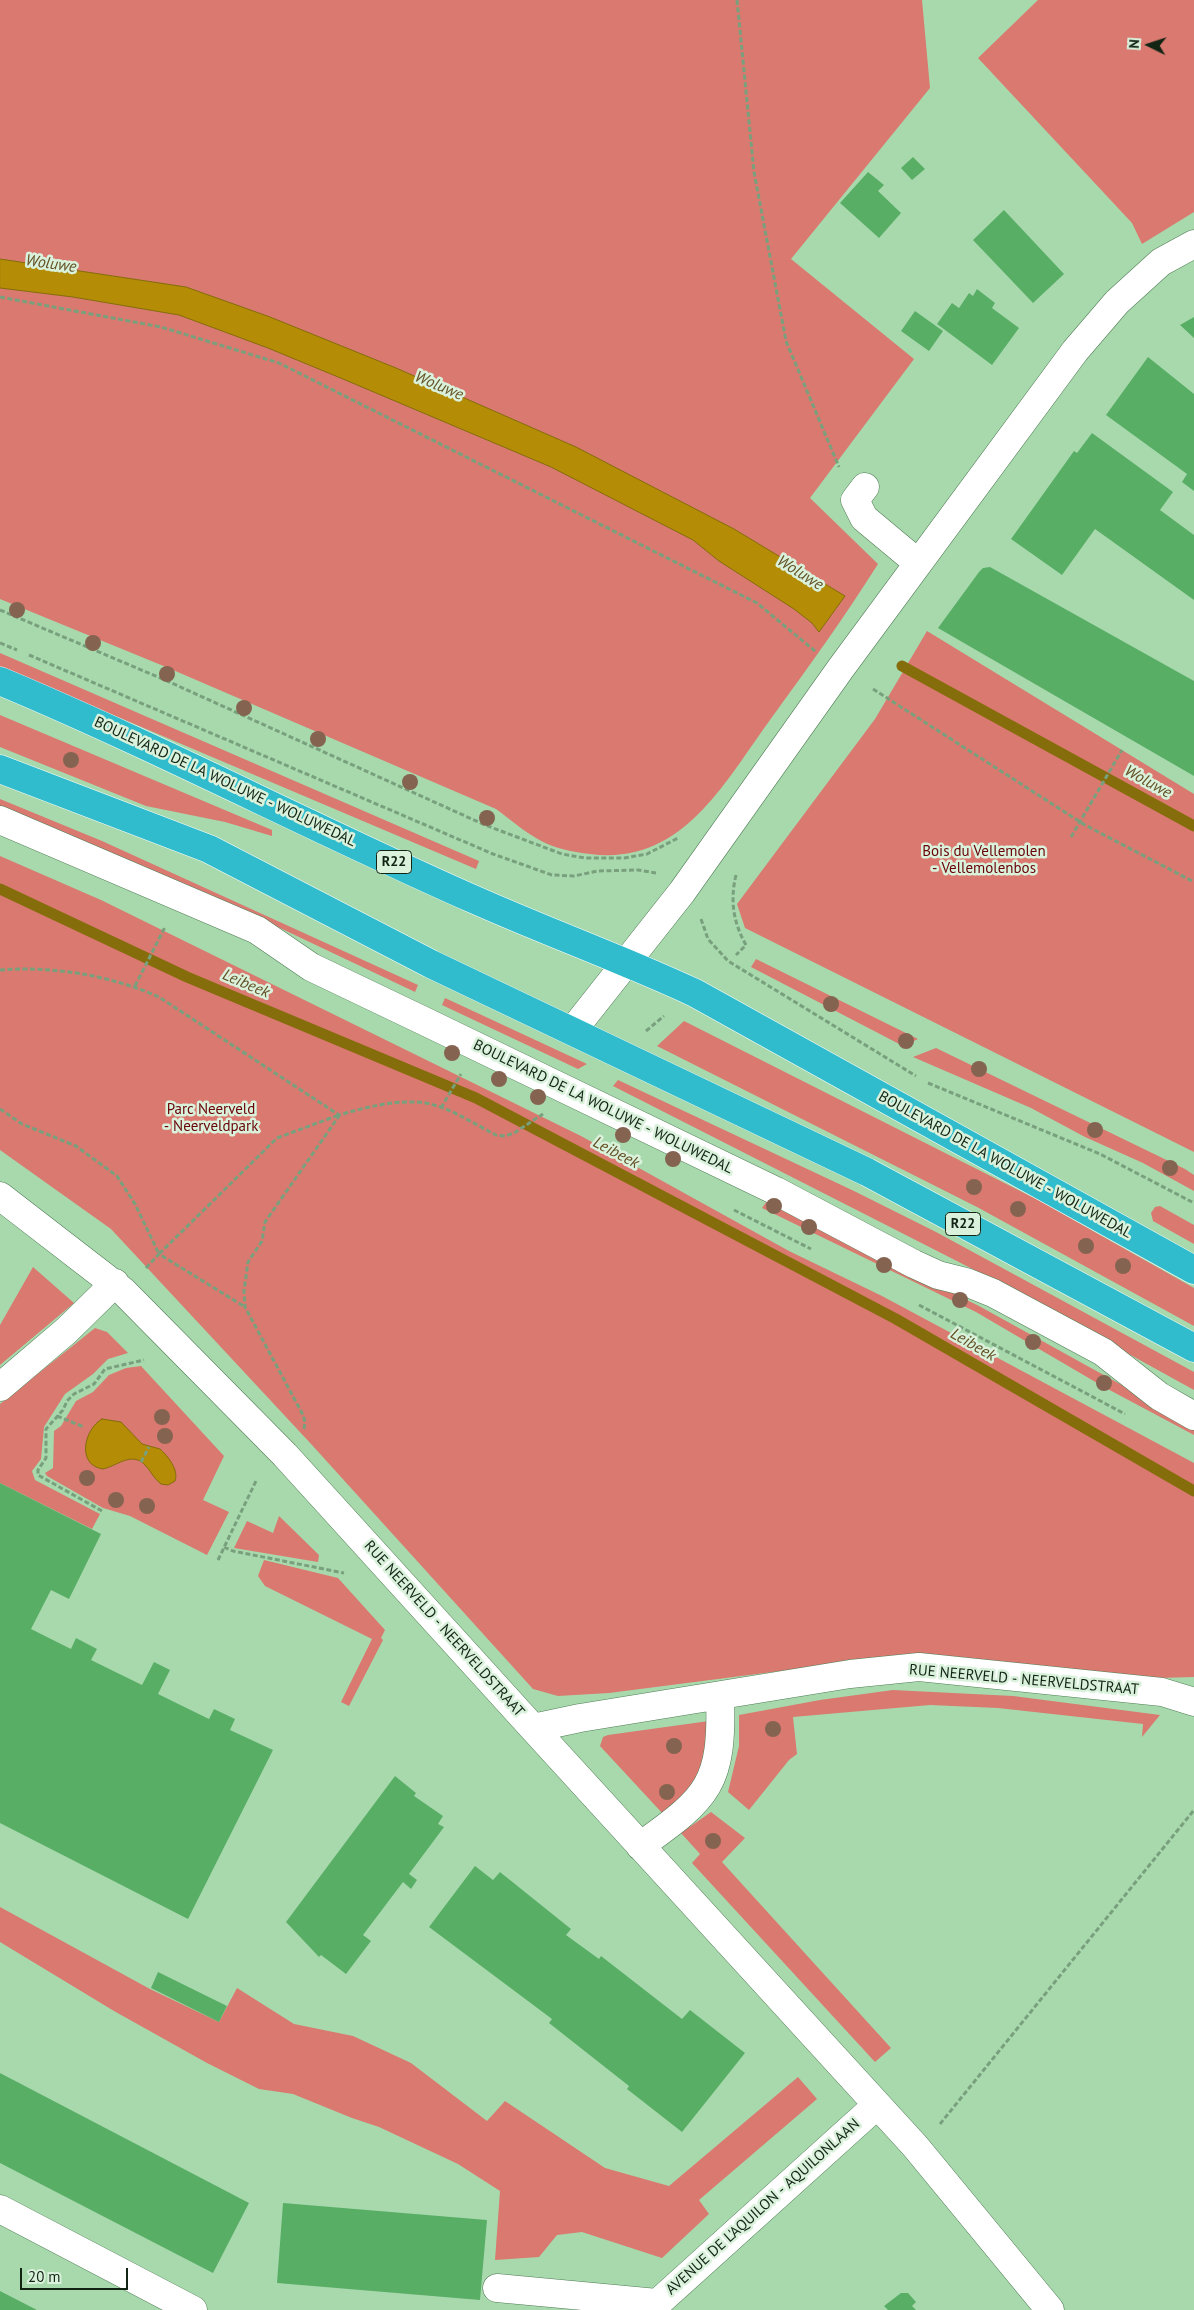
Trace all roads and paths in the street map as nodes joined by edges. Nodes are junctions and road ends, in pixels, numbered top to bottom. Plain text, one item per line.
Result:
1 (737, 0) edge
2 (1194, 244) edge
3 (0, 298) edge
4 (836, 461) dead end
5 (865, 487) dead end
6 (918, 564) junction
7 (0, 610) edge
8 (0, 643) edge
9 (18, 650) dead end
10 (818, 653) dead end
11 (27, 654) dead end
12 (0, 681) edge
13 (873, 689) dead end
14 (1122, 750) dead end
15 (0, 769) edge
16 (0, 820) edge
17 (683, 834) dead end
18 (1071, 836) dead end
19 (739, 869) dead end
20 (1194, 882) edge
21 (682, 892) junction
22 (168, 922) dead end
23 (736, 955) dead end
24 (628, 962) junction
25 (0, 970) edge
26 (135, 986) junction
27 (667, 1012) dead end
28 (573, 1030) junction
29 (639, 1036) dead end
30 (460, 1076) dead end
31 (918, 1077) dead end
32 (926, 1082) dead end
33 (441, 1108) junction
34 (0, 1109) edge
35 (546, 1111) dead end
36 (339, 1115) junction
37 (0, 1196) edge
38 (1194, 1203) edge
39 (159, 1254) junction
40 (1194, 1270) edge
41 (140, 1274) dead end
42 (115, 1284) junction
43 (246, 1307) junction
44 (1194, 1348) edge
45 (147, 1359) dead end
46 (0, 1387) edge
47 (57, 1416) junction
48 (1194, 1416) edge
49 (84, 1427) dead end
50 (299, 1436) dead end
51 (149, 1447) dead end
52 (141, 1462) dead end
53 (257, 1479) dead end
54 (102, 1511) dead end
55 (224, 1547) junction
56 (218, 1560) dead end
57 (344, 1573) dead end
58 (720, 1696) junction
59 (1194, 1702) edge
60 (534, 1728) junction
61 (1194, 1810) edge
62 (640, 1846) junction
63 (877, 2105) junction
64 (936, 2128) dead end
65 (0, 2209) edge
66 (497, 2288) dead end
67 (653, 2307) edge
68 (194, 2310) edge
69 (1050, 2310) edge

1 - 4 path
2 - 6 street
3 - 10 path
5 - 6 street
6 - 21 street
7 - 17 path
8 - 9 path
11 - 21 path
12 - 24 highway, BOULEVARD DE LA WOLUWE - WOLUWEDAL / R22
13 - 20 path
14 - 18 path, bridge
15 - 28 highway, R22
16 - 48 street, BOULEVARD DE LA WOLUWE - WOLUWEDAL
19 - 23 path
21 - 24 street
21 - 31 path
22 - 26 path
24 - 28 street
24 - 40 highway, BOULEVARD DE LA WOLUWE - WOLUWEDAL / R22
25 - 26 path
26 - 36 path
27 - 29 path
28 - 44 highway, R22
30 - 33 path
32 - 38 path
33 - 35 path
33 - 36 path
34 - 39 path
36 - 39 path
36 - 43 path
37 - 42 street, RUE NEERVELD - NEERVELDSTRAAT
39 - 41 path
39 - 43 path
42 - 46 street
42 - 60 street, RUE NEERVELD - NEERVELDSTRAAT
43 - 50 path
45 - 47 path
47 - 49 path
47 - 54 path
51 - 52 path
53 - 55 path
55 - 56 path
55 - 57 path
58 - 59 street, RUE NEERVELD - NEERVELDSTRAAT
58 - 60 street, RUE NEERVELD - NEERVELDSTRAAT
58 - 62 street
60 - 62 street
61 - 64 path
62 - 63 street
63 - 67 street, AVENUE DE L'AQUILON - AQUILONLAAN
63 - 69 street
65 - 68 street
66 - 67 street

